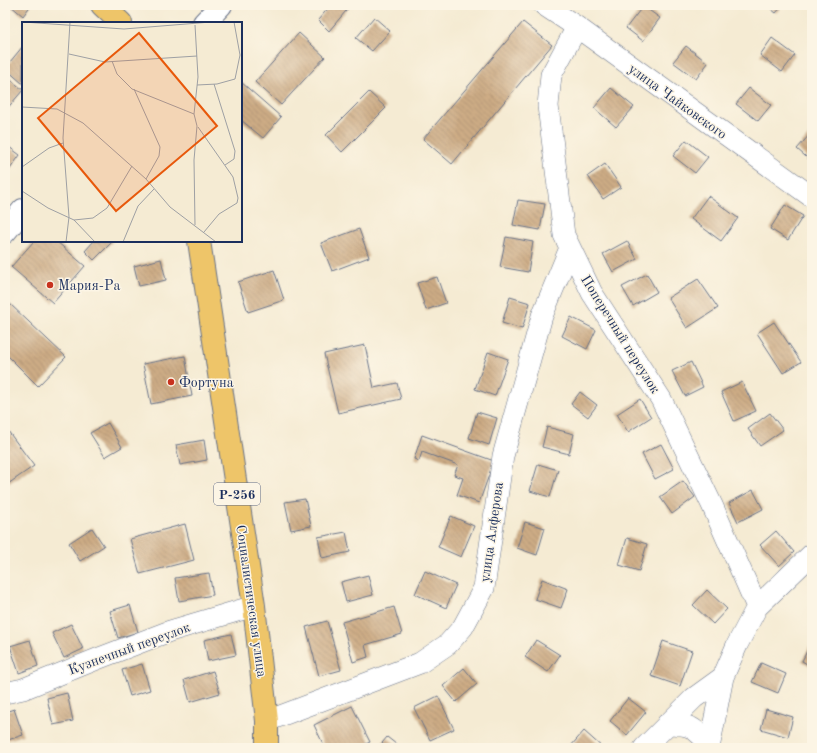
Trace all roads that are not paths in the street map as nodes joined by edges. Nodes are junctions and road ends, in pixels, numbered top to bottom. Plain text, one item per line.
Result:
1 (102, 5) edge
2 (221, 5) edge
3 (544, 5) edge
4 (120, 22) edge
5 (205, 22) edge
6 (577, 27) junction
7 (812, 197) edge
8 (199, 242) edge
9 (570, 248) junction
10 (812, 554) edge
11 (254, 606) junction
12 (757, 607) junction
13 (723, 676) junction
14 (5, 693) edge
15 (267, 721) junction
16 (667, 724) junction
17 (709, 746) edge
18 (267, 748) edge
19 (644, 748) edge

1 - 4 main road
2 - 5 street
3 - 6 street, улица Чайковского
6 - 7 street, улица Чайковского
6 - 9 street, Поперечный переулок
8 - 11 main road, Социалистическая улица / Р-256
9 - 12 street, Поперечный переулок
9 - 15 street, улица Алферова
10 - 12 street
11 - 14 street, Кузнечный переулок
11 - 15 main road, Социалистическая улица / Р-256
12 - 13 street
13 - 16 street
13 - 17 street
15 - 18 main road, Социалистическая улица / Р-256
16 - 17 street
16 - 19 street

